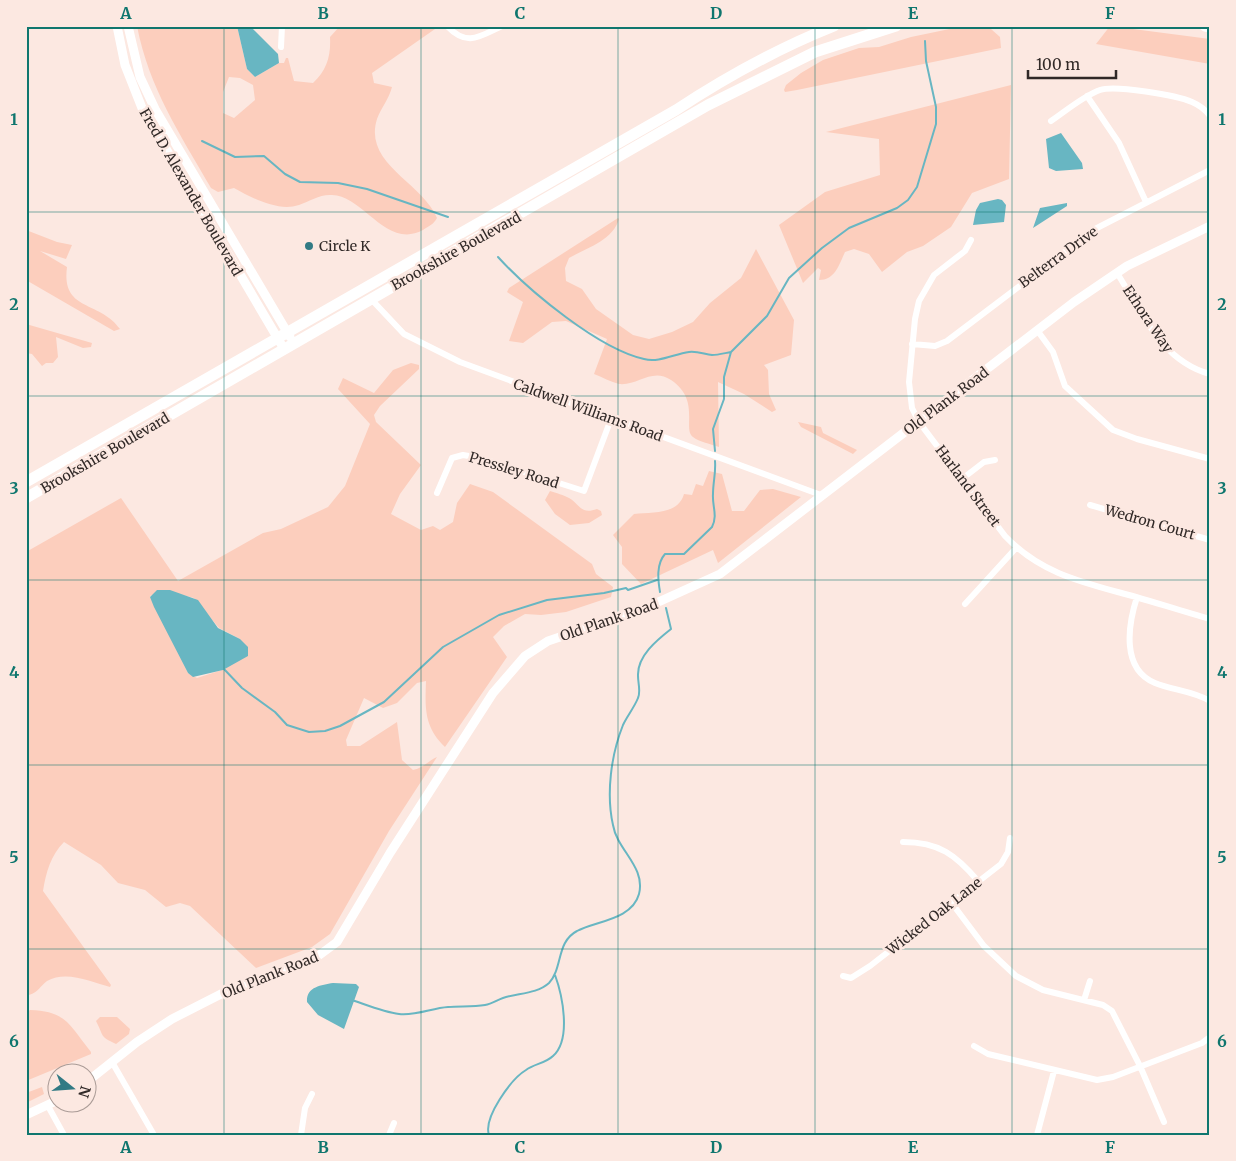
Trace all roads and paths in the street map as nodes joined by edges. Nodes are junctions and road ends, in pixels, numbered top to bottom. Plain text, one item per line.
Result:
1 (117, 26) edge
2 (128, 26) edge
3 (282, 26) edge
4 (447, 26) edge
5 (502, 26) edge
6 (834, 26) edge
7 (896, 26) edge
8 (1205, 26) edge
9 (1210, 27) edge
10 (281, 47) dead end
11 (1087, 96) junction
12 (1210, 116) edge
13 (1051, 122) dead end
14 (1210, 170) edge
15 (1146, 202) junction
16 (1210, 226) edge
17 (448, 240) junction
18 (971, 240) dead end
19 (1117, 272) junction
20 (358, 291) junction
21 (371, 299) junction
22 (320, 328) junction
23 (1037, 330) junction
24 (282, 335) junction
25 (912, 344) junction
26 (289, 346) junction
27 (1210, 374) edge
28 (205, 379) junction
29 (143, 415) junction
30 (610, 419) junction
31 (919, 422) junction
32 (150, 426) junction
33 (1210, 459) edge
34 (995, 460) dead end
35 (67, 475) junction
36 (962, 479) junction
37 (26, 482) edge
38 (437, 493) dead end
39 (821, 495) junction
40 (26, 498) edge
41 (1090, 504) dead end
42 (1210, 540) edge
43 (1016, 548) junction
44 (1136, 597) junction
45 (965, 604) dead end
46 (1210, 619) edge
47 (1210, 701) edge
48 (1010, 838) dead end
49 (903, 842) dead end
50 (978, 881) junction
51 (951, 902) junction
52 (843, 976) dead end
53 (1090, 981) dead end
54 (1084, 1000) junction
55 (1210, 1037) edge
56 (974, 1046) dead end
57 (112, 1062) junction
58 (1140, 1066) junction
59 (1054, 1071) junction
60 (98, 1073) edge
61 (312, 1094) dead end
62 (48, 1106) edge
63 (52, 1114) edge
64 (26, 1115) edge
65 (1164, 1122) dead end
66 (394, 1123) dead end
67 (64, 1135) edge
68 (154, 1135) edge
69 (301, 1135) edge
70 (389, 1135) edge
71 (1038, 1135) edge

1 - 24 street, Fred D. Alexander Boulevard
2 - 24 street, Fred D. Alexander Boulevard
3 - 10 street
4 - 5 street
6 - 17 highway, Brookshire Boulevard
7 - 21 highway, Brookshire Boulevard
8 - 9 highway
11 - 12 street
11 - 13 street
11 - 15 street
14 - 15 street, Belterra Drive
15 - 25 street, Belterra Drive
16 - 19 street, Old Plank Road
17 - 20 highway, Brookshire Boulevard
17 - 21 highway
18 - 25 street, Harland Street
19 - 23 street, Old Plank Road
19 - 27 street, Ethora Way
20 - 22 highway
20 - 24 highway, Brookshire Boulevard
21 - 22 highway, Brookshire Boulevard
21 - 30 street, Caldwell Williams Road
22 - 26 highway, Brookshire Boulevard
23 - 31 street, Old Plank Road
23 - 33 street
24 - 26 street, Fred D. Alexander Boulevard
24 - 28 highway, Brookshire Boulevard
25 - 31 street, Harland Street
26 - 32 highway, Brookshire Boulevard
28 - 29 highway, Brookshire Boulevard
28 - 32 highway
29 - 35 highway
29 - 37 highway, Brookshire Boulevard
30 - 38 street, Pressley Road
30 - 39 street, Caldwell Williams Road
31 - 36 street, Harland Street
31 - 39 street, Old Plank Road
32 - 35 highway, Brookshire Boulevard
34 - 36 street
35 - 40 highway, Brookshire Boulevard
36 - 43 street, Harland Street
39 - 57 street, Old Plank Road
41 - 42 street, Wedron Court
43 - 44 street, Harland Street
43 - 45 street
44 - 46 street, Harland Street
44 - 47 street
48 - 50 street, Wicked Oak Lane
49 - 50 street
50 - 51 street, Wicked Oak Lane
51 - 52 street, Wicked Oak Lane
51 - 54 street
53 - 54 street
54 - 58 street
55 - 58 street
56 - 59 street
57 - 60 street, Old Plank Road
57 - 68 street
58 - 59 street
58 - 65 street
59 - 71 street
61 - 69 street
62 - 64 street
63 - 67 street
66 - 70 street

